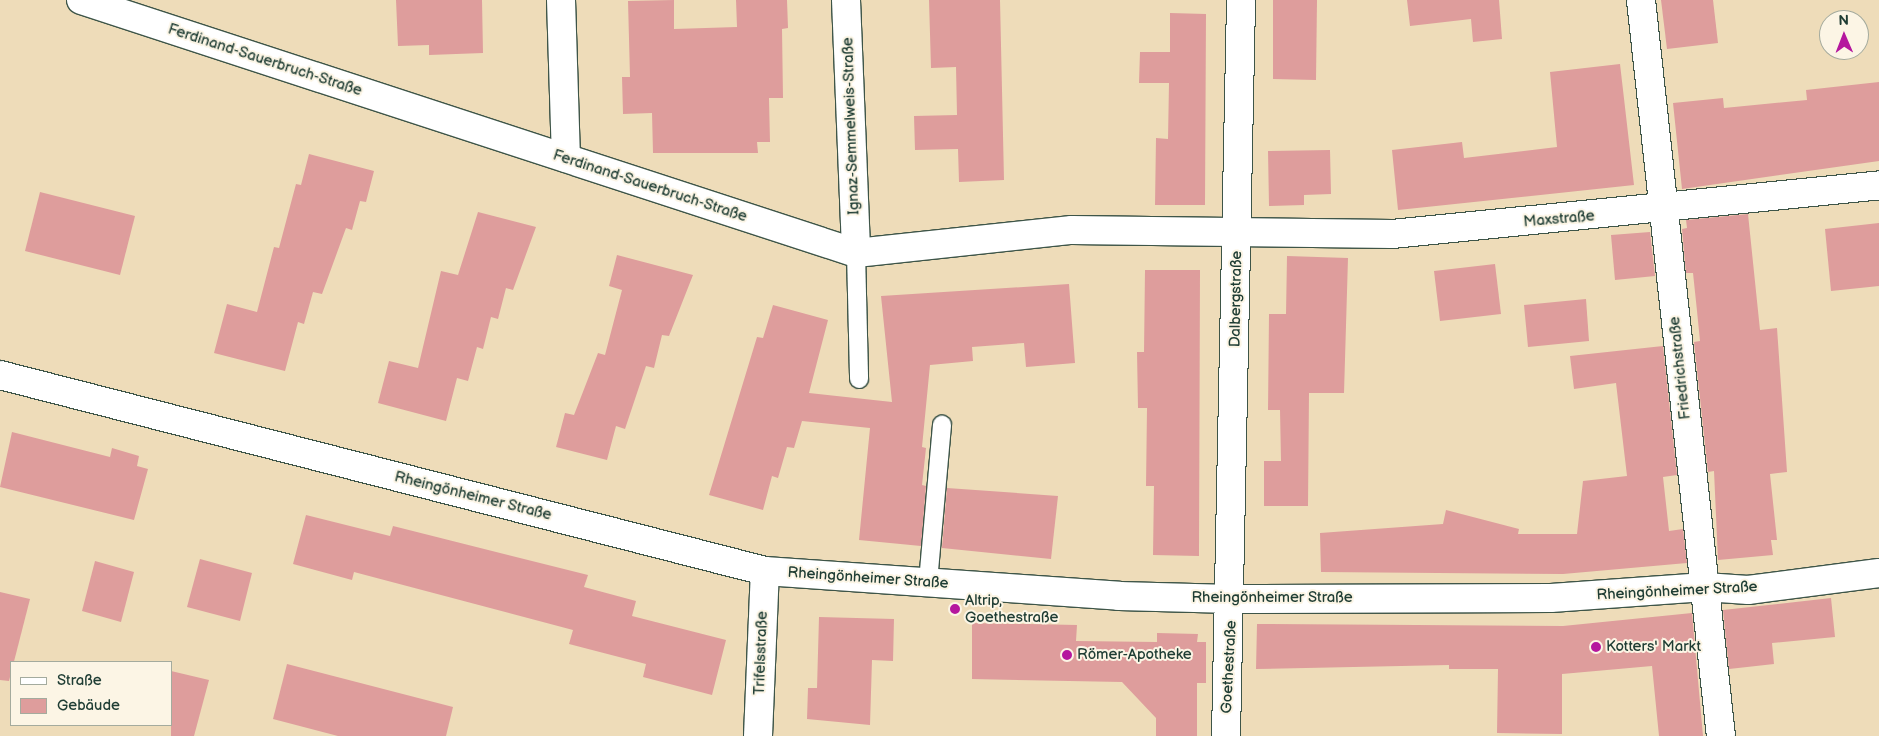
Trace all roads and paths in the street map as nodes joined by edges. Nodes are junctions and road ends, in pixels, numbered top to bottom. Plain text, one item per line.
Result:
1 (81, 0) edge
2 (561, 0) edge
3 (846, 0) edge
4 (1241, 0) edge
5 (1641, 0) edge
6 (566, 158) junction
7 (1879, 185) edge
8 (1662, 209) junction
9 (1237, 232) junction
10 (856, 253) junction
11 (0, 375) edge
12 (860, 379) dead end
13 (942, 425) dead end
14 (765, 571) junction
15 (1879, 573) edge
16 (928, 582) junction
17 (1705, 587) junction
18 (1232, 598) junction
19 (758, 736) edge
20 (1226, 736) edge
21 (1721, 736) edge

1 - 6 street, Ferdinand-Sauerbruch-Straße
2 - 6 street
3 - 10 street, Ignaz-Semmelweis-Straße
4 - 9 street, Dalbergstraße
5 - 8 street, Friedrichstraße
6 - 10 street, Ferdinand-Sauerbruch-Straße
7 - 8 street, Maxstraße
8 - 9 street, Maxstraße
8 - 17 street, Friedrichstraße
9 - 10 street, Ferdinand-Sauerbruch-Straße
9 - 18 street, Dalbergstraße
10 - 12 lane
11 - 14 street, Rheingönheimer Straße
13 - 16 lane
14 - 16 street, Rheingönheimer Straße
14 - 19 street, Trifelsstraße
15 - 17 street, Rheingönheimer Straße
16 - 18 street, Rheingönheimer Straße
17 - 18 street, Rheingönheimer Straße
17 - 21 street, Friedrichstraße
18 - 20 street, Goethestraße

